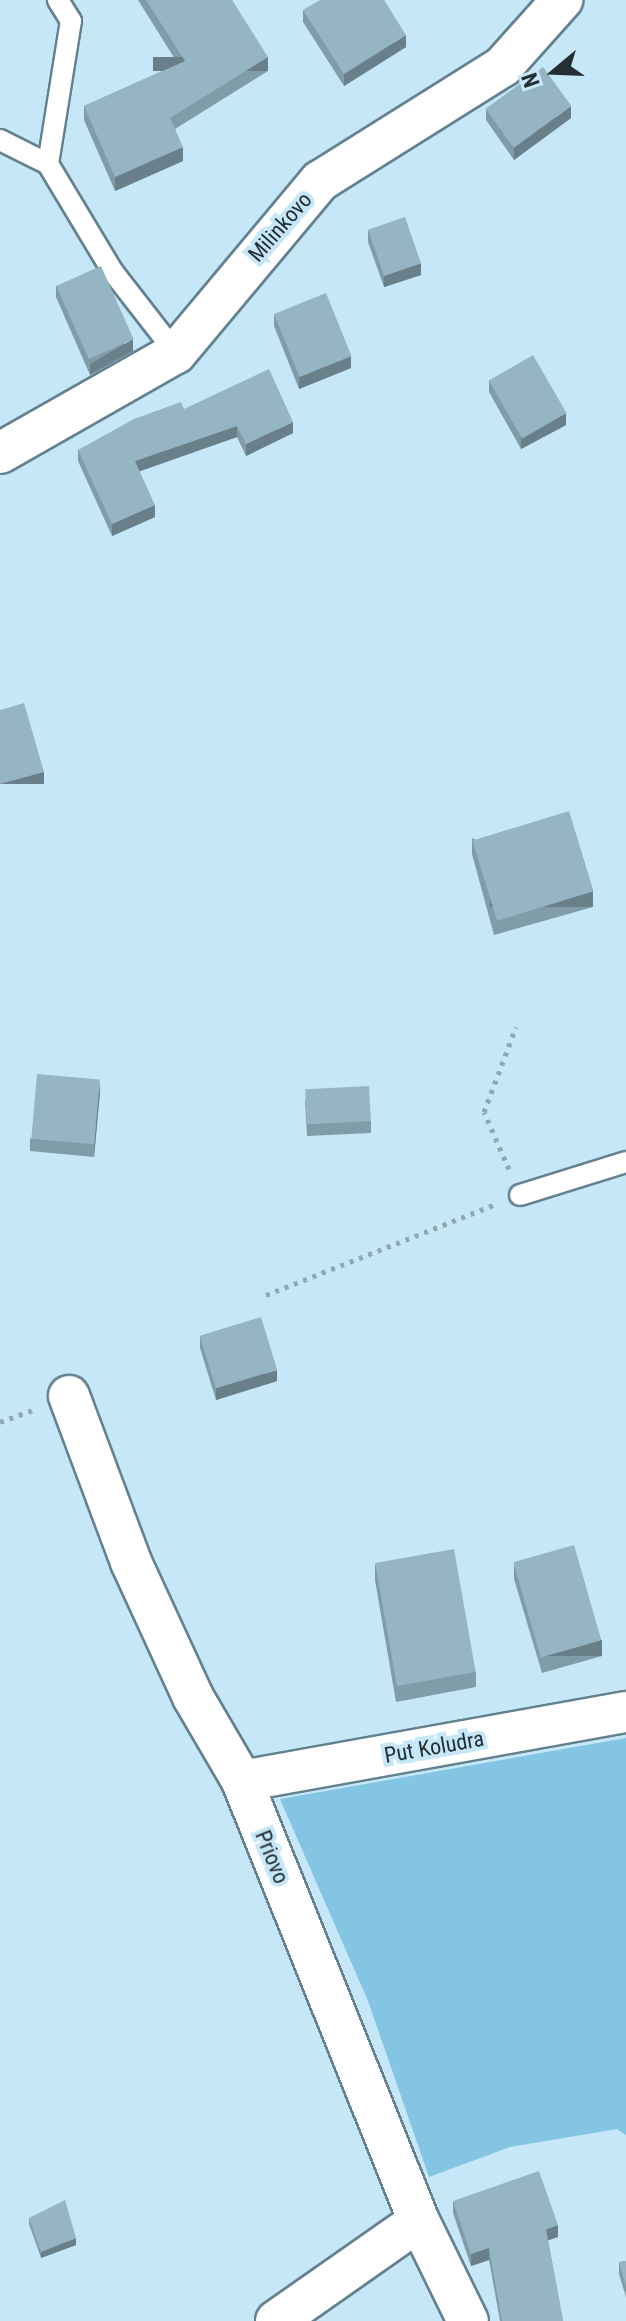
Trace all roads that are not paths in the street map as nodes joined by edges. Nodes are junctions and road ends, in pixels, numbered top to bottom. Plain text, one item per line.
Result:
1 (58, 0) edge
2 (562, 0) edge
3 (0, 140) edge
4 (48, 164) junction
5 (176, 353) junction
6 (0, 453) edge
7 (626, 1162) edge
8 (520, 1195) road end
9 (69, 1396) dead end
10 (626, 1712) edge
11 (242, 1781) junction
12 (419, 2221) junction
13 (276, 2321) edge
14 (468, 2321) edge

1 - 4 lane
2 - 5 street, Milinkovo
3 - 4 lane
4 - 5 lane
5 - 6 street, Milinkovo
7 - 8 lane
9 - 11 street, Priovo
10 - 11 street, Put Koludra
11 - 12 street, Priovo
12 - 13 street
12 - 14 street, Priovo

